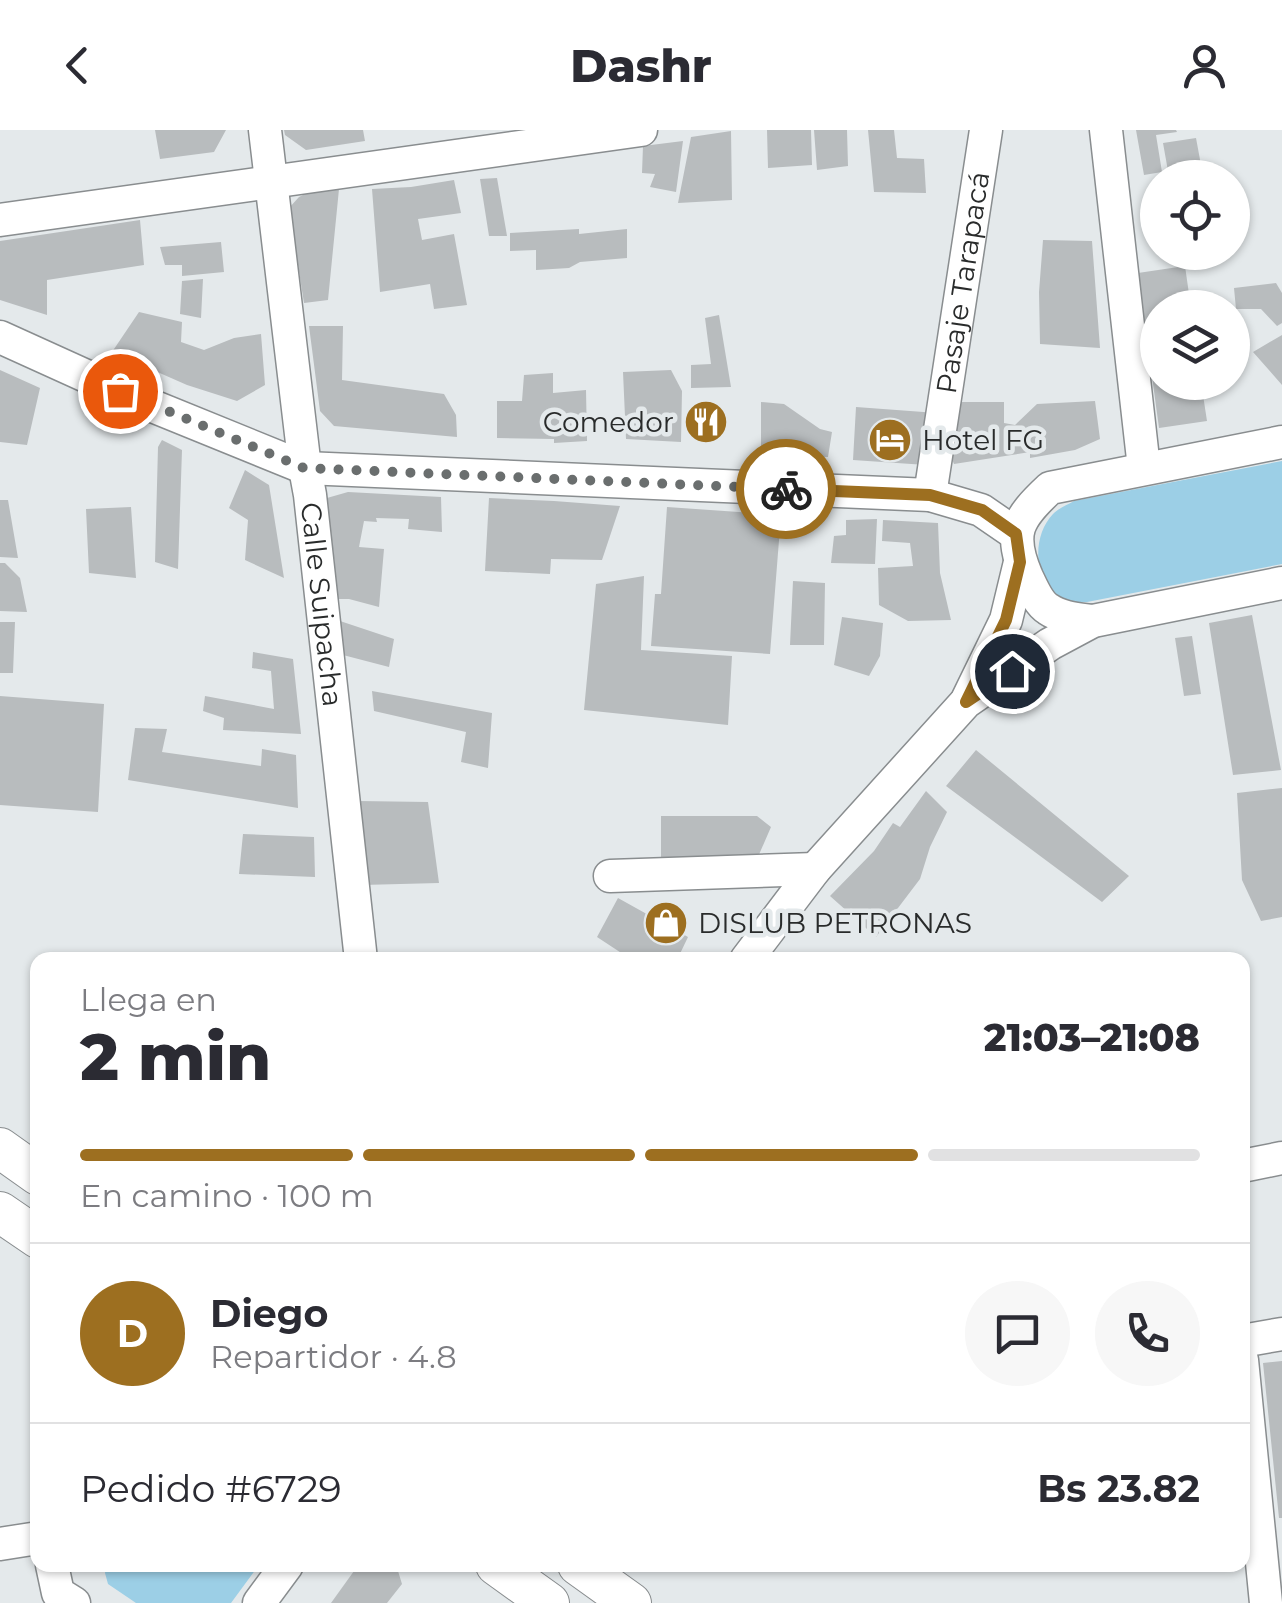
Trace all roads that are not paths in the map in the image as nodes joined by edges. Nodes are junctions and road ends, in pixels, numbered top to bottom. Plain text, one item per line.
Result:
1 (265, 130) edge
2 (641, 130) edge
3 (986, 130) edge
4 (1106, 130) edge
5 (272, 182) junction
6 (0, 220) edge
7 (0, 337) edge
8 (1282, 442) edge
9 (304, 468) junction
10 (1144, 468) junction
11 (930, 495) junction
12 (1018, 548) junction
13 (1282, 583) edge
14 (1093, 621) junction
15 (966, 702) junction
16 (815, 870) junction
17 (610, 876) dead end
18 (360, 952) edge
19 (752, 952) edge
20 (0, 1148) edge
21 (1282, 1158) edge
22 (1250, 1164) edge
23 (30, 1169) edge
24 (0, 1212) edge
25 (30, 1233) edge
26 (1282, 1334) edge
27 (1250, 1340) edge
28 (1250, 1441) edge
29 (30, 1539) edge
30 (0, 1544) edge
31 (54, 1572) edge
32 (283, 1572) edge
33 (506, 1572) edge
34 (588, 1572) edge
35 (74, 1603) edge
36 (259, 1603) edge
37 (550, 1603) edge
38 (631, 1603) edge
39 (1266, 1603) edge

1 - 5 street, Calle Suipacha
2 - 5 street
3 - 11 street, Pasaje Tarapacá
4 - 10 street
5 - 6 street
5 - 9 street, Calle Suipacha
7 - 9 street
8 - 10 street
9 - 11 street
9 - 18 street, Calle Suipacha
10 - 12 street
11 - 12 street
12 - 14 street
12 - 15 street
13 - 14 street
14 - 15 street
15 - 16 street
16 - 17 street
16 - 19 street
20 - 23 main road
21 - 22 street
24 - 25 main road
26 - 27 street
28 - 39 street
29 - 30 street
31 - 35 street
32 - 36 street
33 - 37 main road
34 - 38 main road

